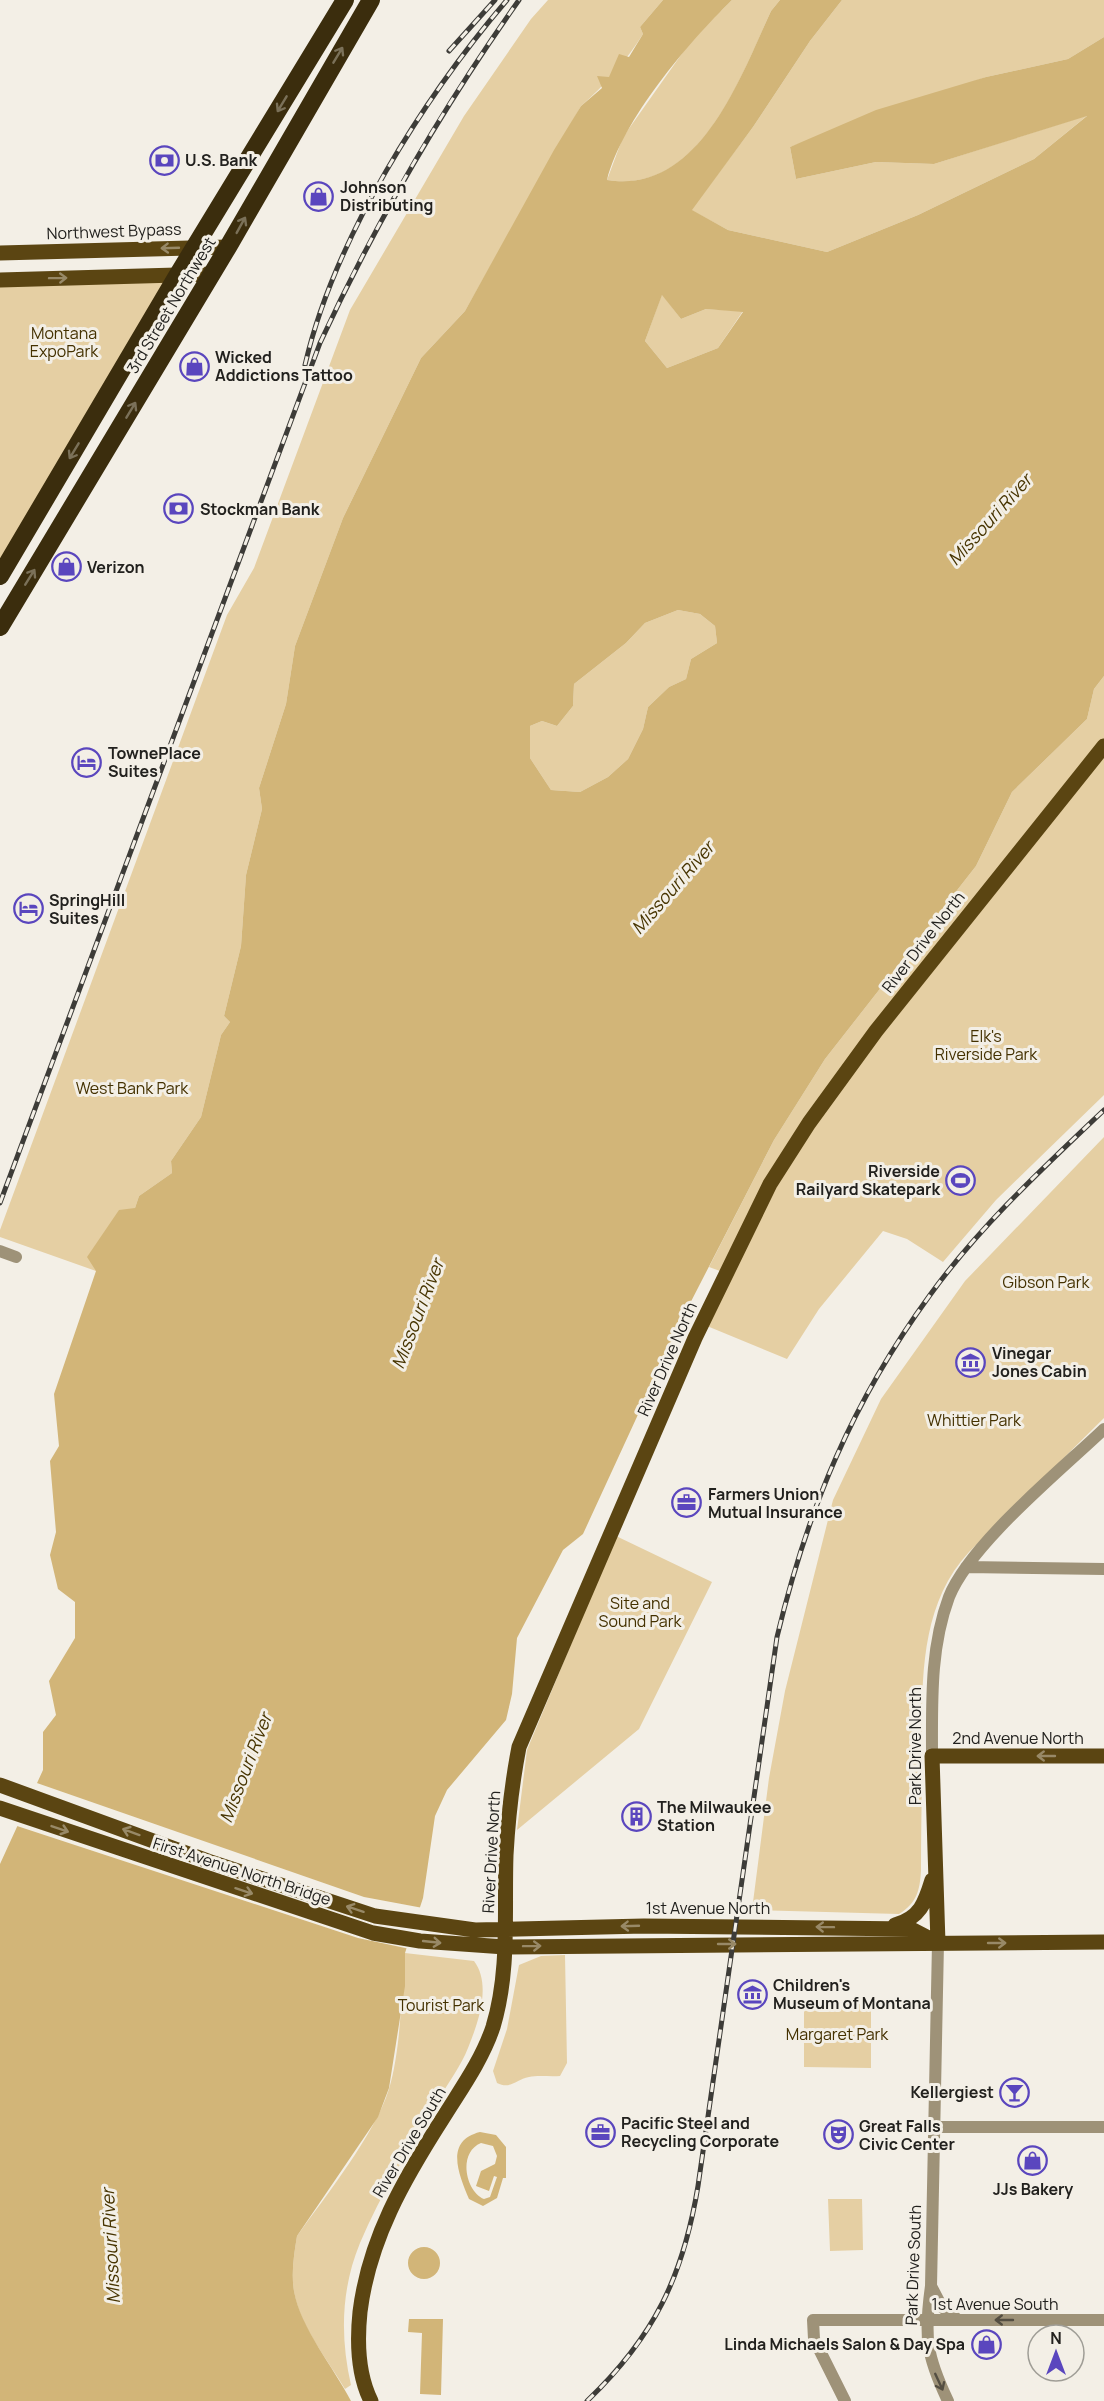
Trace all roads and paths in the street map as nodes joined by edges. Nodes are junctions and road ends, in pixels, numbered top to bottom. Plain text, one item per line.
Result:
1 (345, 0) edge
2 (370, 0) edge
3 (195, 247) junction
4 (228, 247) junction
5 (0, 253) edge
6 (212, 274) junction
7 (177, 276) junction
8 (0, 280) edge
9 (0, 576) edge
10 (0, 627) edge
11 (1104, 746) edge
12 (0, 1251) edge
13 (16, 1257) dead end
14 (1104, 1429) edge
15 (966, 1567) junction
16 (1104, 1569) edge
17 (932, 1756) junction
18 (1104, 1756) edge
19 (6, 1787) edge
20 (2, 1809) edge
21 (935, 1867) junction
22 (884, 1928) junction
23 (475, 1930) joint
24 (506, 1930) junction
25 (1104, 1942) edge
26 (938, 1943) junction
27 (474, 1947) joint
28 (505, 1947) junction
29 (469, 2077) joint
30 (934, 2127) junction
31 (1104, 2127) edge
32 (931, 2286) junction
33 (926, 2320) junction
34 (958, 2320) junction
35 (1104, 2320) edge
36 (371, 2401) edge
37 (845, 2401) edge
38 (948, 2401) edge

1 -> 3 highway, 3rd Street Northwest
4 -> 2 highway, 3rd Street Northwest
3 - 4 main road, Northwest Bypass
3 -> 5 main road, Northwest Bypass
3 - 7 highway, 3rd Street Northwest
4 - 6 highway, 3rd Street Northwest
6 - 7 main road
10 -> 6 highway, 3rd Street Northwest
8 -> 7 main road
7 -> 9 highway, 3rd Street Northwest
11 - 24 main road, River Drive North
12 - 13 street
14 - 15 street, Park Drive North
15 - 16 street
15 - 17 street, Park Drive North
18 -> 17 main road, 2nd Avenue North
17 - 21 main road, Park Drive North
23 -> 19 main road, First Avenue North Bridge
20 -> 27 main road, First Avenue North Bridge
21 - 22 main road
21 - 26 main road, Park Drive North
22 -> 24 main road, 1st Avenue North
22 - 26 main road, 1st Avenue North
23 - 24 main road, 1st Avenue North
24 - 28 main road, River Drive North
26 -> 25 main road, 1st Avenue North
28 -> 26 main road, 1st Avenue North
26 - 30 street, Park Drive North
27 - 28 main road, 1st Avenue North
28 - 29 main road, River Drive North
29 - 36 main road, River Drive South
30 - 31 street
30 - 32 street, Park Drive South
32 - 33 street, Park Drive South
32 - 34 street
33 - 34 street, 1st Avenue South
33 - 37 street, 1st Avenue South
33 -> 38 street, Park Drive South
35 -> 34 street, 1st Avenue South

